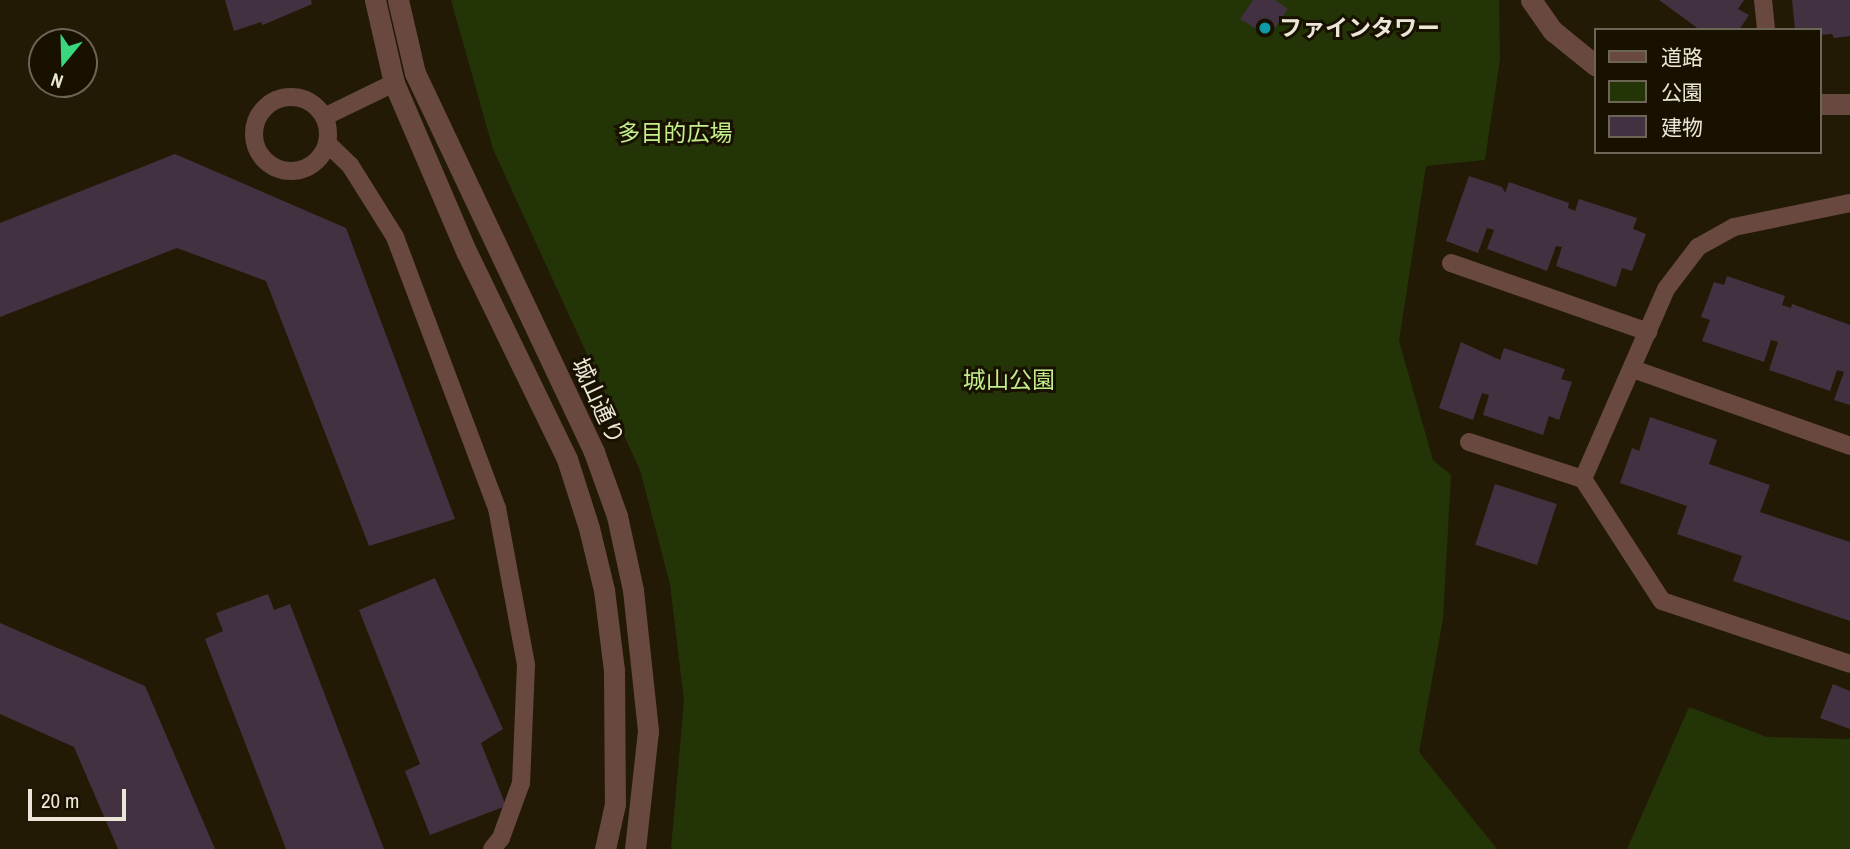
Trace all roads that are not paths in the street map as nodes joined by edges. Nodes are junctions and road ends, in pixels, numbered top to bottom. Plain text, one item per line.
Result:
1 (374, 0) edge
2 (398, 0) edge
3 (1531, 0) edge
4 (1763, 0) edge
5 (1766, 28) edge
6 (1594, 63) edge
7 (415, 73) junction
8 (394, 83) junction
9 (1822, 104) edge
10 (1850, 104) edge
11 (324, 117) junction
12 (327, 143) junction
13 (1850, 202) edge
14 (1451, 263) dead end
15 (1648, 332) junction
16 (1633, 369) junction
17 (1469, 442) dead end
18 (1850, 446) edge
19 (1583, 479) junction
20 (1850, 664) edge
21 (492, 849) edge
22 (605, 849) edge
23 (635, 849) edge

1 - 8 street
2 - 7 street, 城山通り
3 - 6 street
4 - 5 lane
7 - 8 street
7 - 23 street, 城山通り
8 - 11 lane
8 - 22 street
9 - 10 street
11 - 12 lane
11 - 12 lane
12 - 21 lane
13 - 15 lane
14 - 15 lane
15 - 16 lane
16 - 18 lane
16 - 19 lane
17 - 19 lane
19 - 20 lane

